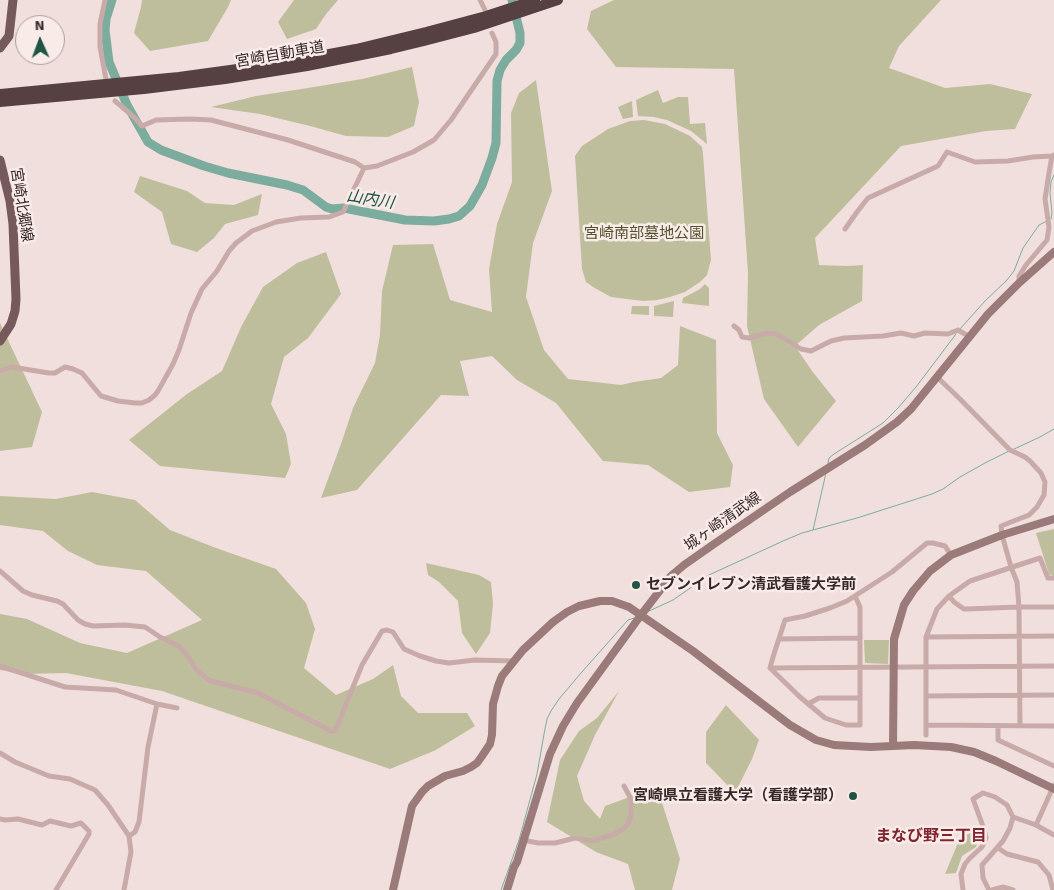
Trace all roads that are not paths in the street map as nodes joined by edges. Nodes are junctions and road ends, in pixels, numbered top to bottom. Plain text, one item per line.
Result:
1 (13, 0) edge
2 (105, 0) edge
3 (480, 0) edge
4 (535, 0) edge
5 (558, 0) edge
6 (485, 10) dead end
7 (492, 33) dead end
8 (0, 48) edge
9 (106, 79) dead end
10 (0, 90) edge
11 (38, 91) junction
12 (0, 94) edge
13 (115, 101) dead end
14 (0, 102) edge
15 (1053, 156) edge
16 (0, 160) edge
17 (364, 168) junction
18 (845, 229) dead end
19 (1054, 252) edge
20 (1019, 283) junction
21 (734, 326) dead end
22 (970, 337) junction
23 (0, 341) edge
24 (0, 371) edge
25 (937, 377) junction
26 (1054, 519) edge
27 (1002, 535) junction
28 (950, 555) junction
29 (1011, 567) junction
30 (0, 571) edge
31 (1054, 578) edge
32 (854, 596) junction
33 (949, 596) junction
34 (1054, 606) edge
35 (1019, 607) junction
36 (643, 613) junction
37 (1019, 636) junction
38 (1054, 636) edge
39 (926, 637) junction
40 (859, 638) junction
41 (779, 639) junction
42 (514, 660) junction
43 (0, 666) edge
44 (1019, 666) junction
45 (1054, 666) edge
46 (860, 667) junction
47 (893, 667) junction
48 (926, 667) junction
49 (770, 668) junction
50 (1054, 695) edge
51 (926, 696) junction
52 (1019, 696) junction
53 (860, 698) junction
54 (157, 704) junction
55 (808, 704) junction
56 (177, 708) dead end
57 (926, 725) junction
58 (998, 726) junction
59 (1020, 726) junction
60 (1054, 726) edge
61 (926, 735) dead end
62 (894, 746) junction
63 (0, 753) edge
64 (1054, 766) edge
65 (624, 786) dead end
66 (1053, 787) edge
67 (1014, 817) junction
68 (0, 819) edge
69 (1036, 825) junction
70 (1054, 834) edge
71 (129, 836) junction
72 (523, 840) junction
73 (998, 848) junction
74 (56, 890) edge
75 (124, 890) edge
76 (393, 890) edge
77 (507, 890) edge
78 (963, 890) edge
79 (990, 890) edge
80 (1013, 890) edge
81 (1052, 890) edge

1 - 8 main road
2 - 9 street
3 - 6 street
4 - 11 highway, 宮崎自動車道
5 - 14 highway, 宮崎自動車道
7 - 17 street
10 - 11 highway
11 - 12 highway, 宮崎自動車道
13 - 17 street
15 - 18 street
15 - 20 street
16 - 23 main road, 宮崎北郷線
17 - 24 street
19 - 20 street, 城ヶ崎清武線
20 - 22 street, 城ヶ崎清武線
21 - 22 street
22 - 25 street, 城ヶ崎清武線
25 - 27 street
25 - 36 street, 城ヶ崎清武線
26 - 27 street
27 - 28 street
27 - 29 street
28 - 32 street
28 - 47 street
29 - 31 street
29 - 33 street
29 - 35 street
30 - 42 street
32 - 40 street
32 - 41 street
33 - 35 street
33 - 39 street
34 - 35 street
35 - 37 street
36 - 42 street
36 - 62 street
36 - 72 street, 城ヶ崎清武線
37 - 38 street
37 - 39 street
37 - 44 street
39 - 48 street
40 - 41 street
40 - 46 street
41 - 49 street
42 - 76 street
43 - 54 street
44 - 45 street
44 - 48 street
44 - 52 street
46 - 47 street
46 - 49 street
46 - 53 street
47 - 48 street
47 - 62 street
48 - 51 street
49 - 55 street
50 - 52 street
51 - 52 street
51 - 57 street
52 - 59 street
53 - 55 street
53 - 55 street
54 - 56 street
54 - 71 street
57 - 58 street
57 - 61 street
58 - 59 street
58 - 64 street
59 - 60 street
62 - 66 street
63 - 71 street
65 - 72 street
66 - 69 street
67 - 69 street
67 - 73 street
67 - 78 street
68 - 74 street
69 - 70 street
71 - 75 street
72 - 77 street, 城ヶ崎清武線
73 - 79 street
73 - 81 street
79 - 80 street

